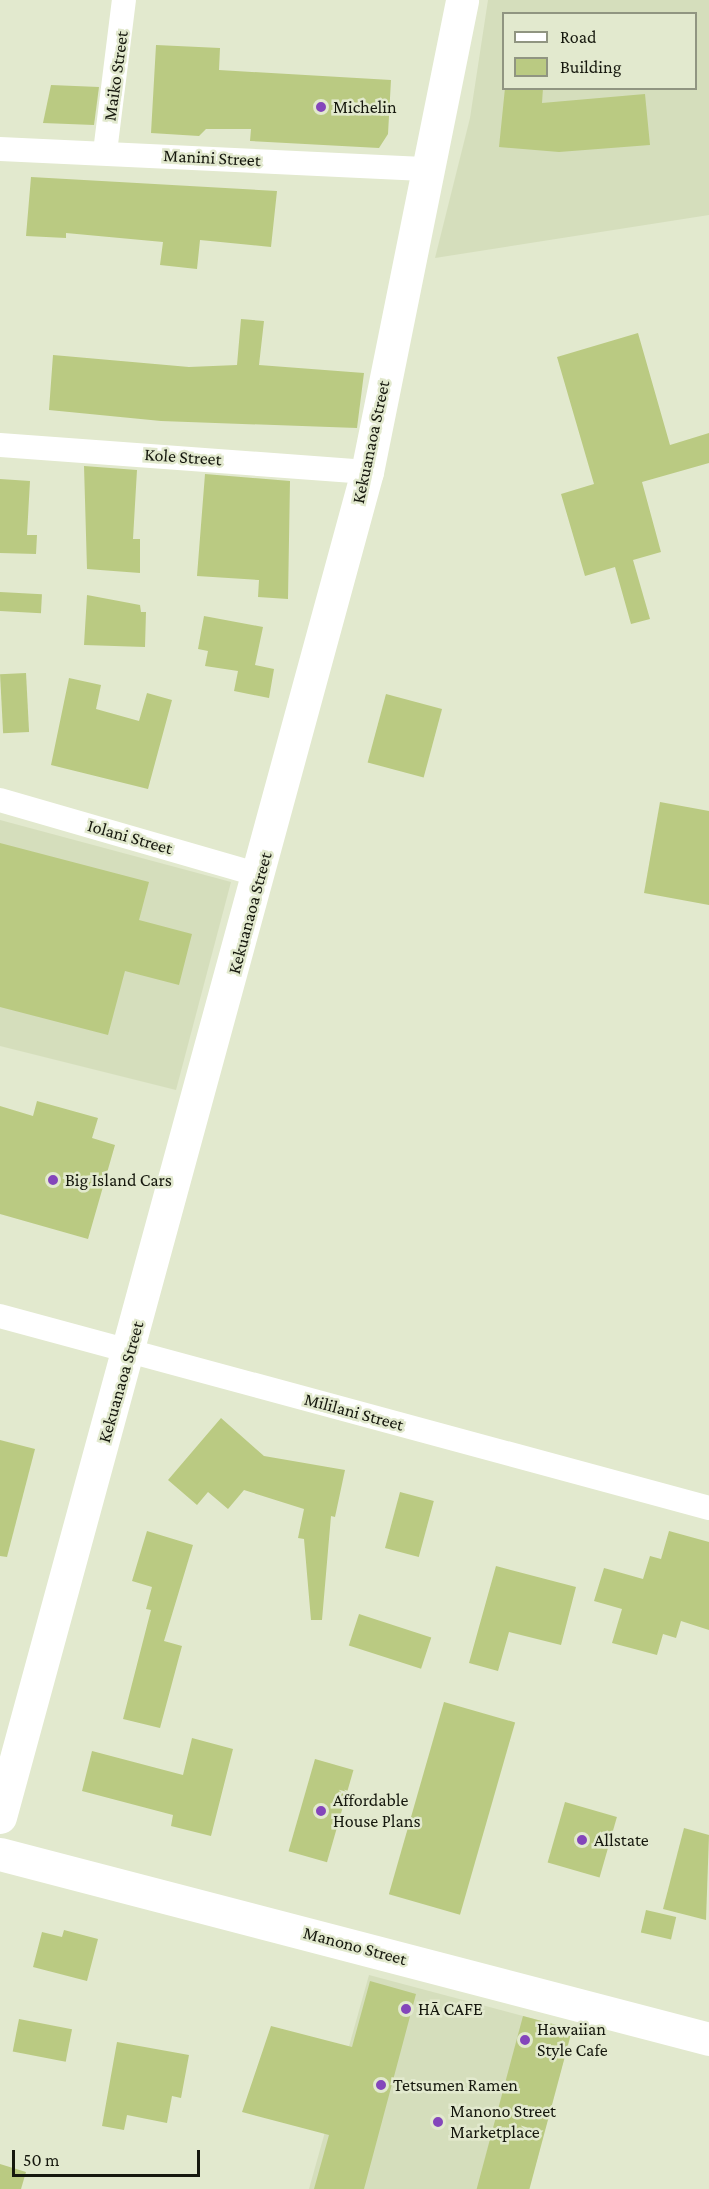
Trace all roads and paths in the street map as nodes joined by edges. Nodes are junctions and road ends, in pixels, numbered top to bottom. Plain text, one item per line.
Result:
1 (124, 0) edge
2 (462, 0) edge
3 (0, 149) edge
4 (105, 152) junction
5 (424, 169) junction
6 (0, 445) edge
7 (367, 472) junction
8 (0, 800) edge
9 (260, 875) junction
10 (0, 1316) edge
11 (130, 1351) junction
12 (709, 1508) edge
13 (0, 1817) edge
14 (0, 1854) edge
15 (709, 2038) edge

1 - 4 street, Maiko Street
2 - 5 street, Kekuanaoa Street
3 - 4 street, Manini Street
4 - 5 street, Manini Street
5 - 7 street, Kekuanaoa Street
6 - 7 street, Kole Street
7 - 9 street, Kekuanaoa Street
8 - 9 street, Iolani Street
9 - 11 street, Kekuanaoa Street
10 - 11 street, Mililani Street
11 - 12 street, Mililani Street
11 - 13 street, Kekuanaoa Street
14 - 15 street, Manono Street

